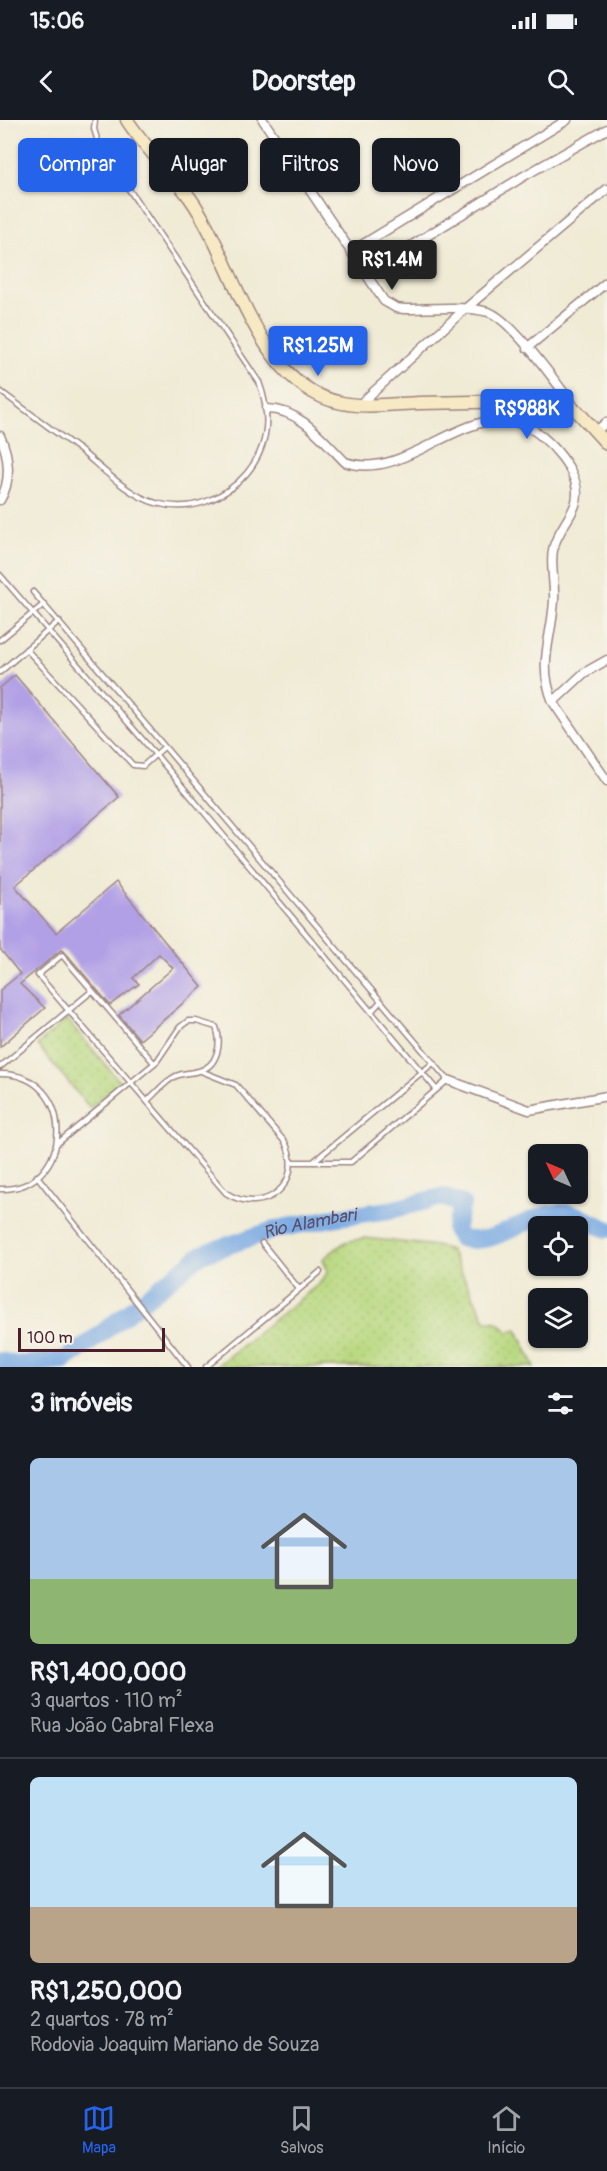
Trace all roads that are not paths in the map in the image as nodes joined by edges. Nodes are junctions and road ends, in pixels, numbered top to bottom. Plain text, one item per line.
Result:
1 (95, 120) edge
2 (127, 120) edge
3 (263, 120) edge
4 (567, 120) edge
5 (607, 129) edge
6 (607, 189) edge
7 (352, 251) junction
8 (367, 273) junction
9 (607, 282) edge
10 (465, 309) junction
11 (527, 348) junction
12 (0, 391) edge
13 (358, 405) junction
14 (267, 410) junction
15 (578, 412) junction
16 (607, 422) edge
17 (596, 431) junction
18 (0, 435) edge
19 (607, 444) edge
20 (0, 500) edge
21 (0, 575) edge
22 (33, 592) dead end
23 (44, 604) junction
24 (34, 612) junction
25 (58, 621) junction
26 (50, 631) junction
27 (0, 640) edge
28 (26, 649) junction
29 (607, 660) edge
30 (0, 672) edge
31 (553, 702) junction
32 (164, 747) junction
33 (156, 755) junction
34 (607, 782) edge
35 (92, 991) junction
36 (381, 1001) junction
37 (69, 1011) junction
38 (372, 1011) junction
39 (154, 1063) junction
40 (433, 1063) junction
41 (0, 1067) edge
42 (201, 1071) junction
43 (422, 1071) junction
44 (0, 1074) edge
45 (448, 1080) junction
46 (131, 1082) junction
47 (437, 1089) junction
48 (607, 1096) edge
49 (147, 1101) junction
50 (58, 1143) junction
51 (292, 1162) junction
52 (314, 1162) junction
53 (37, 1176) junction
54 (1, 1190) edge
55 (262, 1244) dead end
56 (320, 1272) dead end
57 (299, 1289) junction
58 (188, 1367) edge
59 (206, 1367) edge

1 - 14 lane
2 - 13 main road
3 - 7 street
4 - 7 street
5 - 8 street
6 - 10 street
7 - 8 street
8 - 10 street
9 - 11 street
10 - 11 street
10 - 13 street
11 - 15 street
12 - 14 lane
13 - 15 main road
14 - 31 street
15 - 17 main road
16 - 17 street
17 - 19 main road
18 - 20 street
21 - 24 lane
22 - 23 lane
23 - 24 lane
23 - 25 lane
24 - 26 lane
24 - 27 lane
25 - 26 lane
25 - 32 lane
26 - 28 lane
26 - 33 lane
28 - 30 lane
28 - 33 lane
29 - 31 street
31 - 34 street
32 - 33 lane
32 - 36 lane
33 - 38 lane
35 - 37 lane
35 - 37 lane
35 - 39 lane
36 - 38 lane
36 - 40 lane
37 - 41 lane
37 - 46 lane
38 - 43 lane
39 - 42 lane
39 - 46 lane
40 - 43 lane
40 - 45 lane
42 - 49 lane
42 - 51 lane
43 - 47 lane
43 - 52 lane
44 - 50 lane
45 - 47 lane
45 - 48 street
46 - 49 lane
46 - 50 lane
47 - 52 lane
49 - 51 lane
50 - 53 lane
51 - 52 lane
53 - 54 lane
53 - 58 lane
55 - 57 lane
56 - 57 lane
57 - 59 lane

